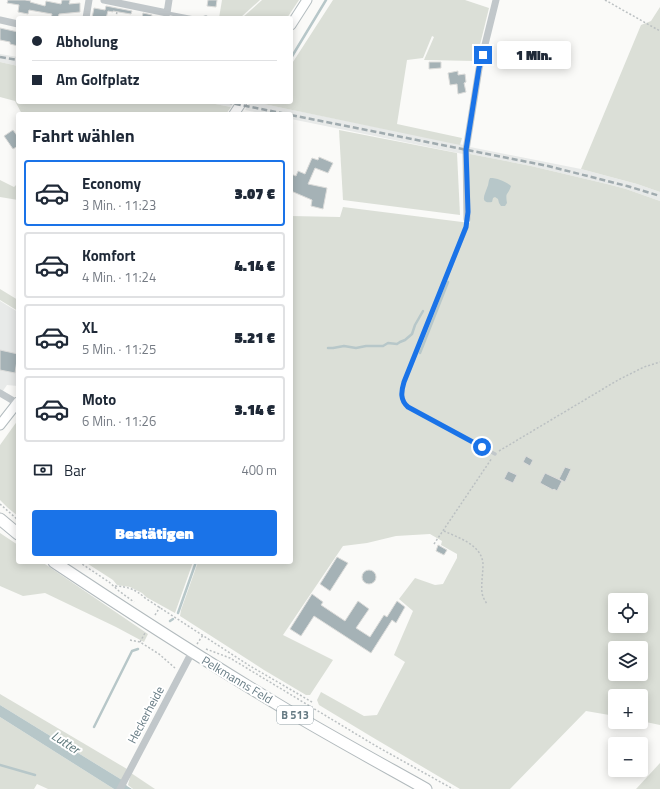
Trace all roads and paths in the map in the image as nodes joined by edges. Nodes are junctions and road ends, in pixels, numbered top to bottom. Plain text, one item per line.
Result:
1 (89, 0) edge
2 (104, 0) edge
3 (169, 0) edge
4 (307, 0) edge
5 (496, 0) edge
6 (605, 0) edge
7 (167, 13) junction
8 (86, 16) edge
9 (183, 16) edge
10 (0, 20) edge
11 (293, 22) edge
12 (16, 24) edge
13 (660, 31) edge
14 (467, 219) joint
15 (660, 362) edge
16 (0, 393) edge
17 (16, 401) edge
18 (16, 403) edge
19 (0, 425) edge
20 (495, 454) junction
21 (0, 504) edge
22 (16, 518) edge
23 (0, 519) edge
24 (0, 527) edge
25 (444, 530) junction
26 (16, 532) edge
27 (16, 539) edge
28 (434, 544) dead end
29 (57, 564) edge
30 (82, 564) edge
31 (113, 586) junction
32 (487, 604) dead end
33 (137, 605) dead end
34 (160, 607) junction
35 (150, 614) dead end
36 (155, 615) dead end
37 (157, 618) dead end
38 (145, 632) dead end
39 (130, 640) dead end
40 (140, 642) junction
41 (204, 647) dead end
42 (192, 652) junction
43 (182, 672) junction
44 (312, 702) dead end
45 (120, 789) edge
46 (426, 789) edge
47 (453, 789) edge

1 - 8 street
2 - 7 street
3 - 7 street
4 - 11 main road
5 - 14 street
6 - 13 path
7 - 9 lane
10 - 12 street
14 - 20 lane
15 - 20 path
16 - 17 street
18 - 19 main road
20 - 25 path
21 - 22 path
23 - 26 main road
24 - 27 main road
25 - 28 path
25 - 32 path
29 - 42 main road, Pelkmanns Feld / B 513
30 - 31 path
31 - 33 path
31 - 34 path
34 - 36 path
34 - 44 path
35 - 37 path
38 - 40 path
39 - 40 path
40 - 43 path
41 - 47 path
42 - 43 street, Heckerheide
42 - 46 main road, Pelkmanns Feld / B 513
43 - 45 street, Heckerheide

